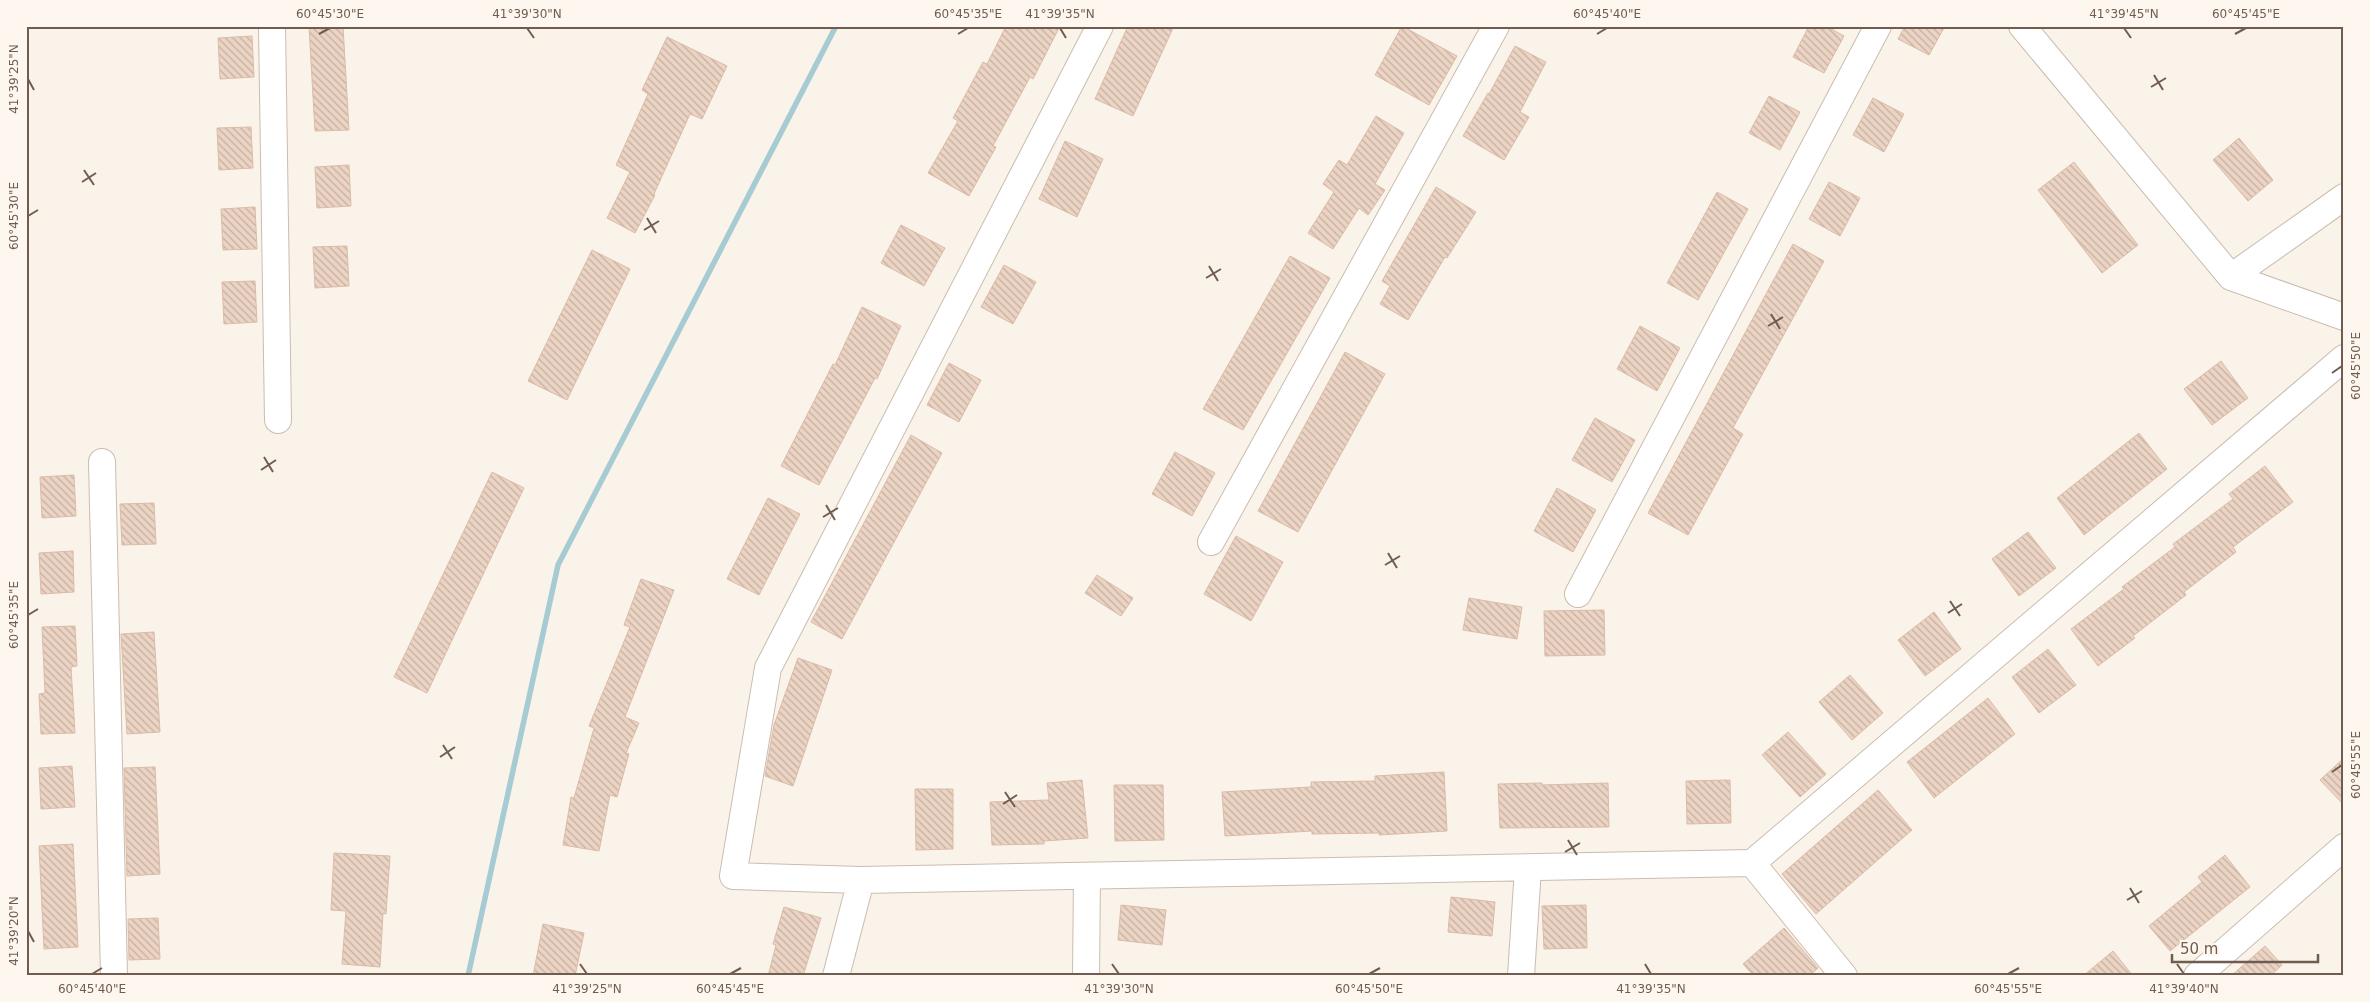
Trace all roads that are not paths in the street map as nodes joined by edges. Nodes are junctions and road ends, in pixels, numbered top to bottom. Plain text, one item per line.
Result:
1 (272, 26) edge
2 (1100, 26) edge
3 (1496, 26) edge
4 (1878, 26) edge
5 (2022, 26) edge
6 (2344, 197) edge
7 (2232, 276) junction
8 (2344, 317) edge
9 (2344, 358) edge
10 (278, 420) dead end
11 (102, 462) dead end
12 (1212, 542) dead end
13 (1578, 594) dead end
14 (2344, 847) edge
15 (1752, 864) junction
16 (1528, 868) junction
17 (1087, 876) junction
18 (861, 880) junction
19 (114, 976) edge
20 (836, 976) edge
21 (1086, 976) edge
22 (1521, 976) edge
23 (1844, 976) edge
24 (2197, 976) edge

1 - 10 street
2 - 18 street
3 - 12 street
4 - 13 street
5 - 7 street
6 - 7 street
7 - 8 street
9 - 15 street
11 - 19 street
14 - 24 street
15 - 16 street
15 - 23 street
16 - 17 street
16 - 22 street
17 - 18 street
17 - 21 street
18 - 20 street

